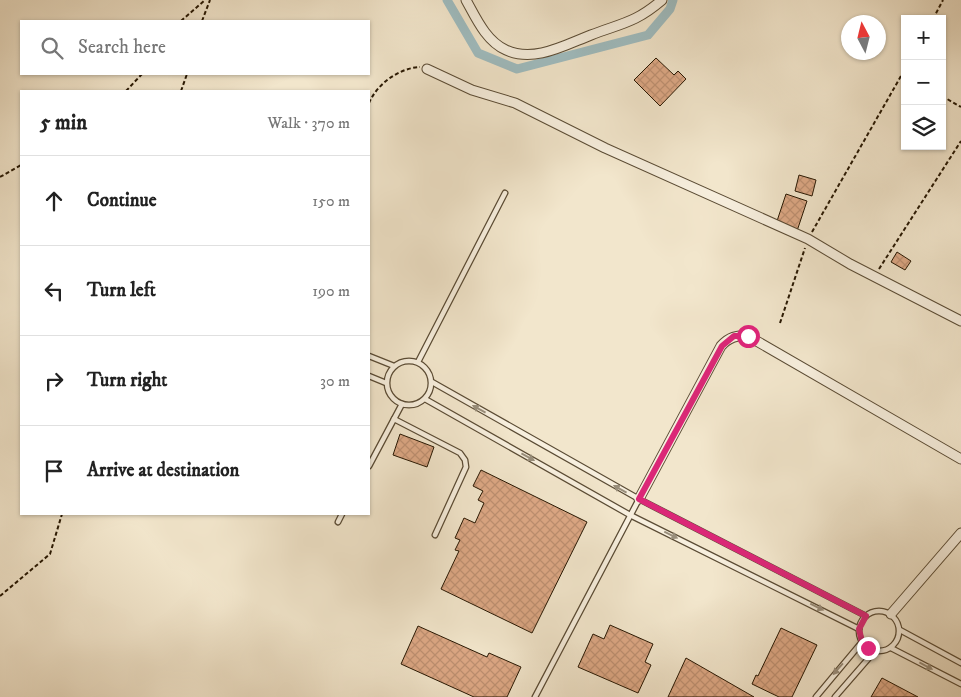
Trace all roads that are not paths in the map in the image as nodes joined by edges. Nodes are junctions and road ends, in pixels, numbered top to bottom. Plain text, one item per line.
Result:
1 (466, 0) edge
2 (662, 0) edge
3 (427, 68) road end
4 (505, 193) dead end
5 (961, 320) edge
6 (370, 356) edge
7 (418, 362) junction
8 (394, 366) junction
9 (370, 376) edge
10 (432, 382) junction
11 (386, 383) junction
12 (425, 399) junction
13 (402, 404) junction
14 (394, 419) junction
15 (961, 459) edge
16 (370, 464) edge
17 (639, 499) junction
18 (342, 515) edge
19 (630, 515) junction
20 (338, 522) dead end
21 (961, 533) edge
22 (435, 535) dead end
23 (891, 614) junction
24 (866, 616) junction
25 (859, 629) junction
26 (900, 630) junction
27 (862, 642) junction
28 (891, 648) junction
29 (876, 651) junction
30 (961, 663) edge
31 (961, 684) edge
32 (535, 697) edge
33 (816, 697) edge
34 (835, 697) edge

1 - 2 street
3 - 5 street
4 - 7 lane
6 - 8 lane
7 - 8 lane
7 - 10 lane
8 - 11 lane
9 - 11 lane
10 - 12 lane
17 -> 10 lane
11 - 13 lane
12 - 13 lane
12 -> 19 lane
13 - 14 lane
14 - 16 lane
14 - 22 lane
15 - 17 street
17 - 19 lane
17 - 24 lane
18 - 20 lane
19 -> 25 lane
19 - 32 lane
21 - 23 street
23 - 24 lane
23 - 26 lane
24 - 25 lane
25 - 27 lane
26 - 28 lane
26 - 30 lane
27 - 29 lane
27 -> 33 lane
28 - 29 lane
28 -> 31 lane
29 - 34 lane

